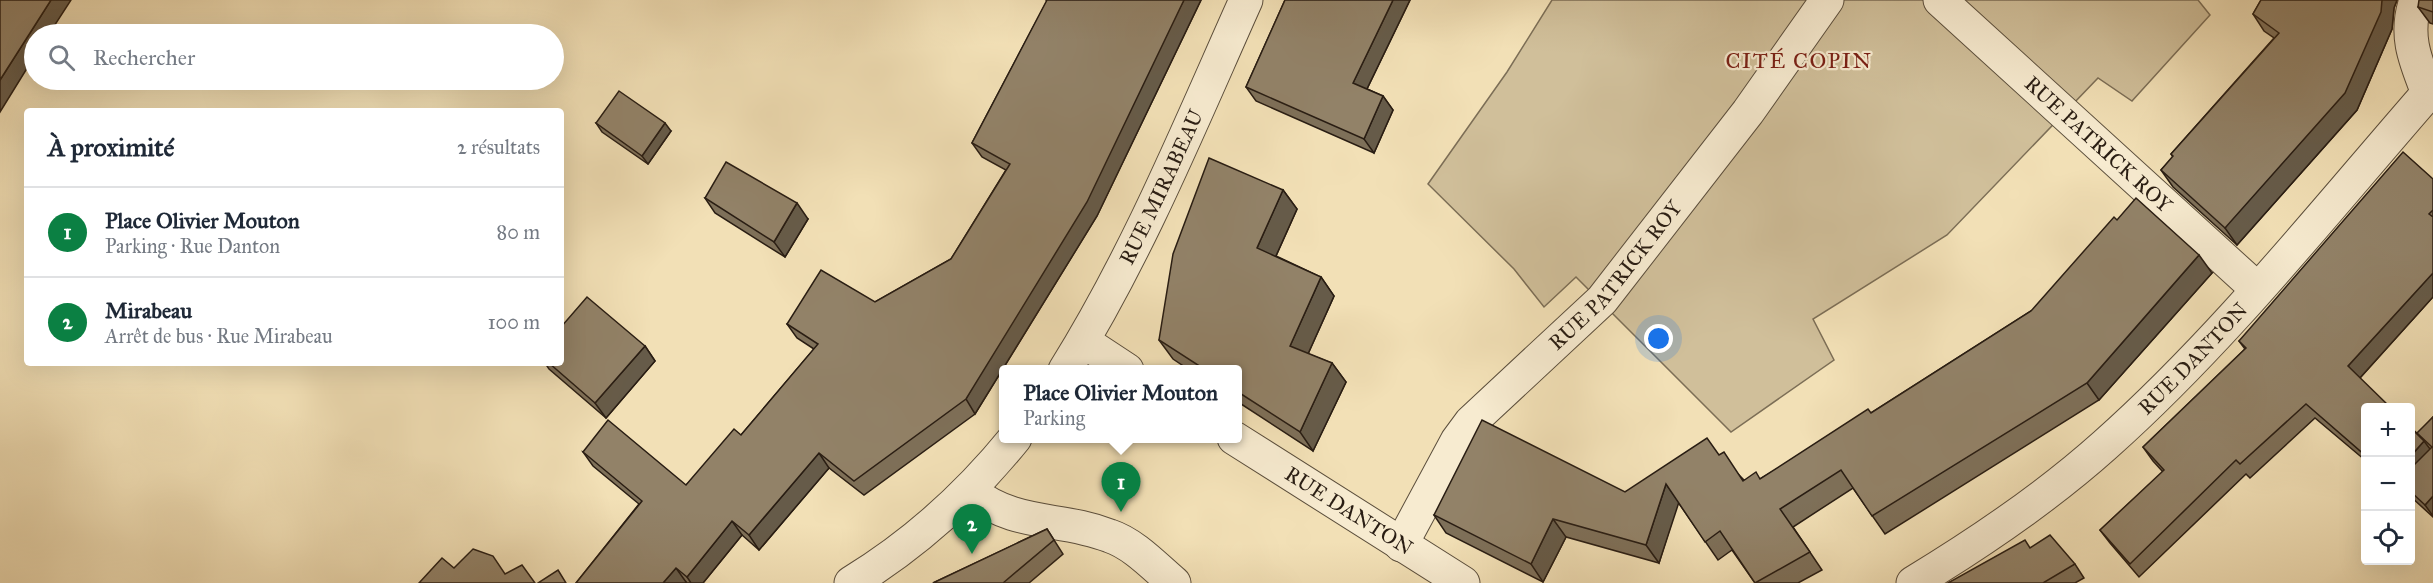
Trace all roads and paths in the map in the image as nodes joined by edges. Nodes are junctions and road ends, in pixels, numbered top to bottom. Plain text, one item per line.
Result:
1 (1246, 0) edge
2 (1827, 0) edge
3 (1940, 0) edge
4 (2416, 0) edge
5 (2430, 94) edge
6 (2256, 288) junction
7 (1083, 341) junction
8 (1068, 365) edge
9 (1121, 365) edge
10 (1011, 443) edge
11 (1242, 443) edge
12 (970, 491) junction
13 (1401, 545) junction
14 (851, 583) edge
15 (1174, 583) edge
16 (1463, 583) edge
17 (1912, 583) edge

1 - 7 street, RUE MIRABEAU
2 - 13 street, RUE PATRICK ROY
3 - 6 street, RUE PATRICK ROY
4 - 5 street
5 - 6 street, RUE DANTON
6 - 17 street, RUE DANTON
7 - 8 street, RUE MIRABEAU
7 - 9 street
10 - 12 street
11 - 13 street, RUE DANTON
12 - 14 street
12 - 15 street
13 - 16 street, RUE DANTON

